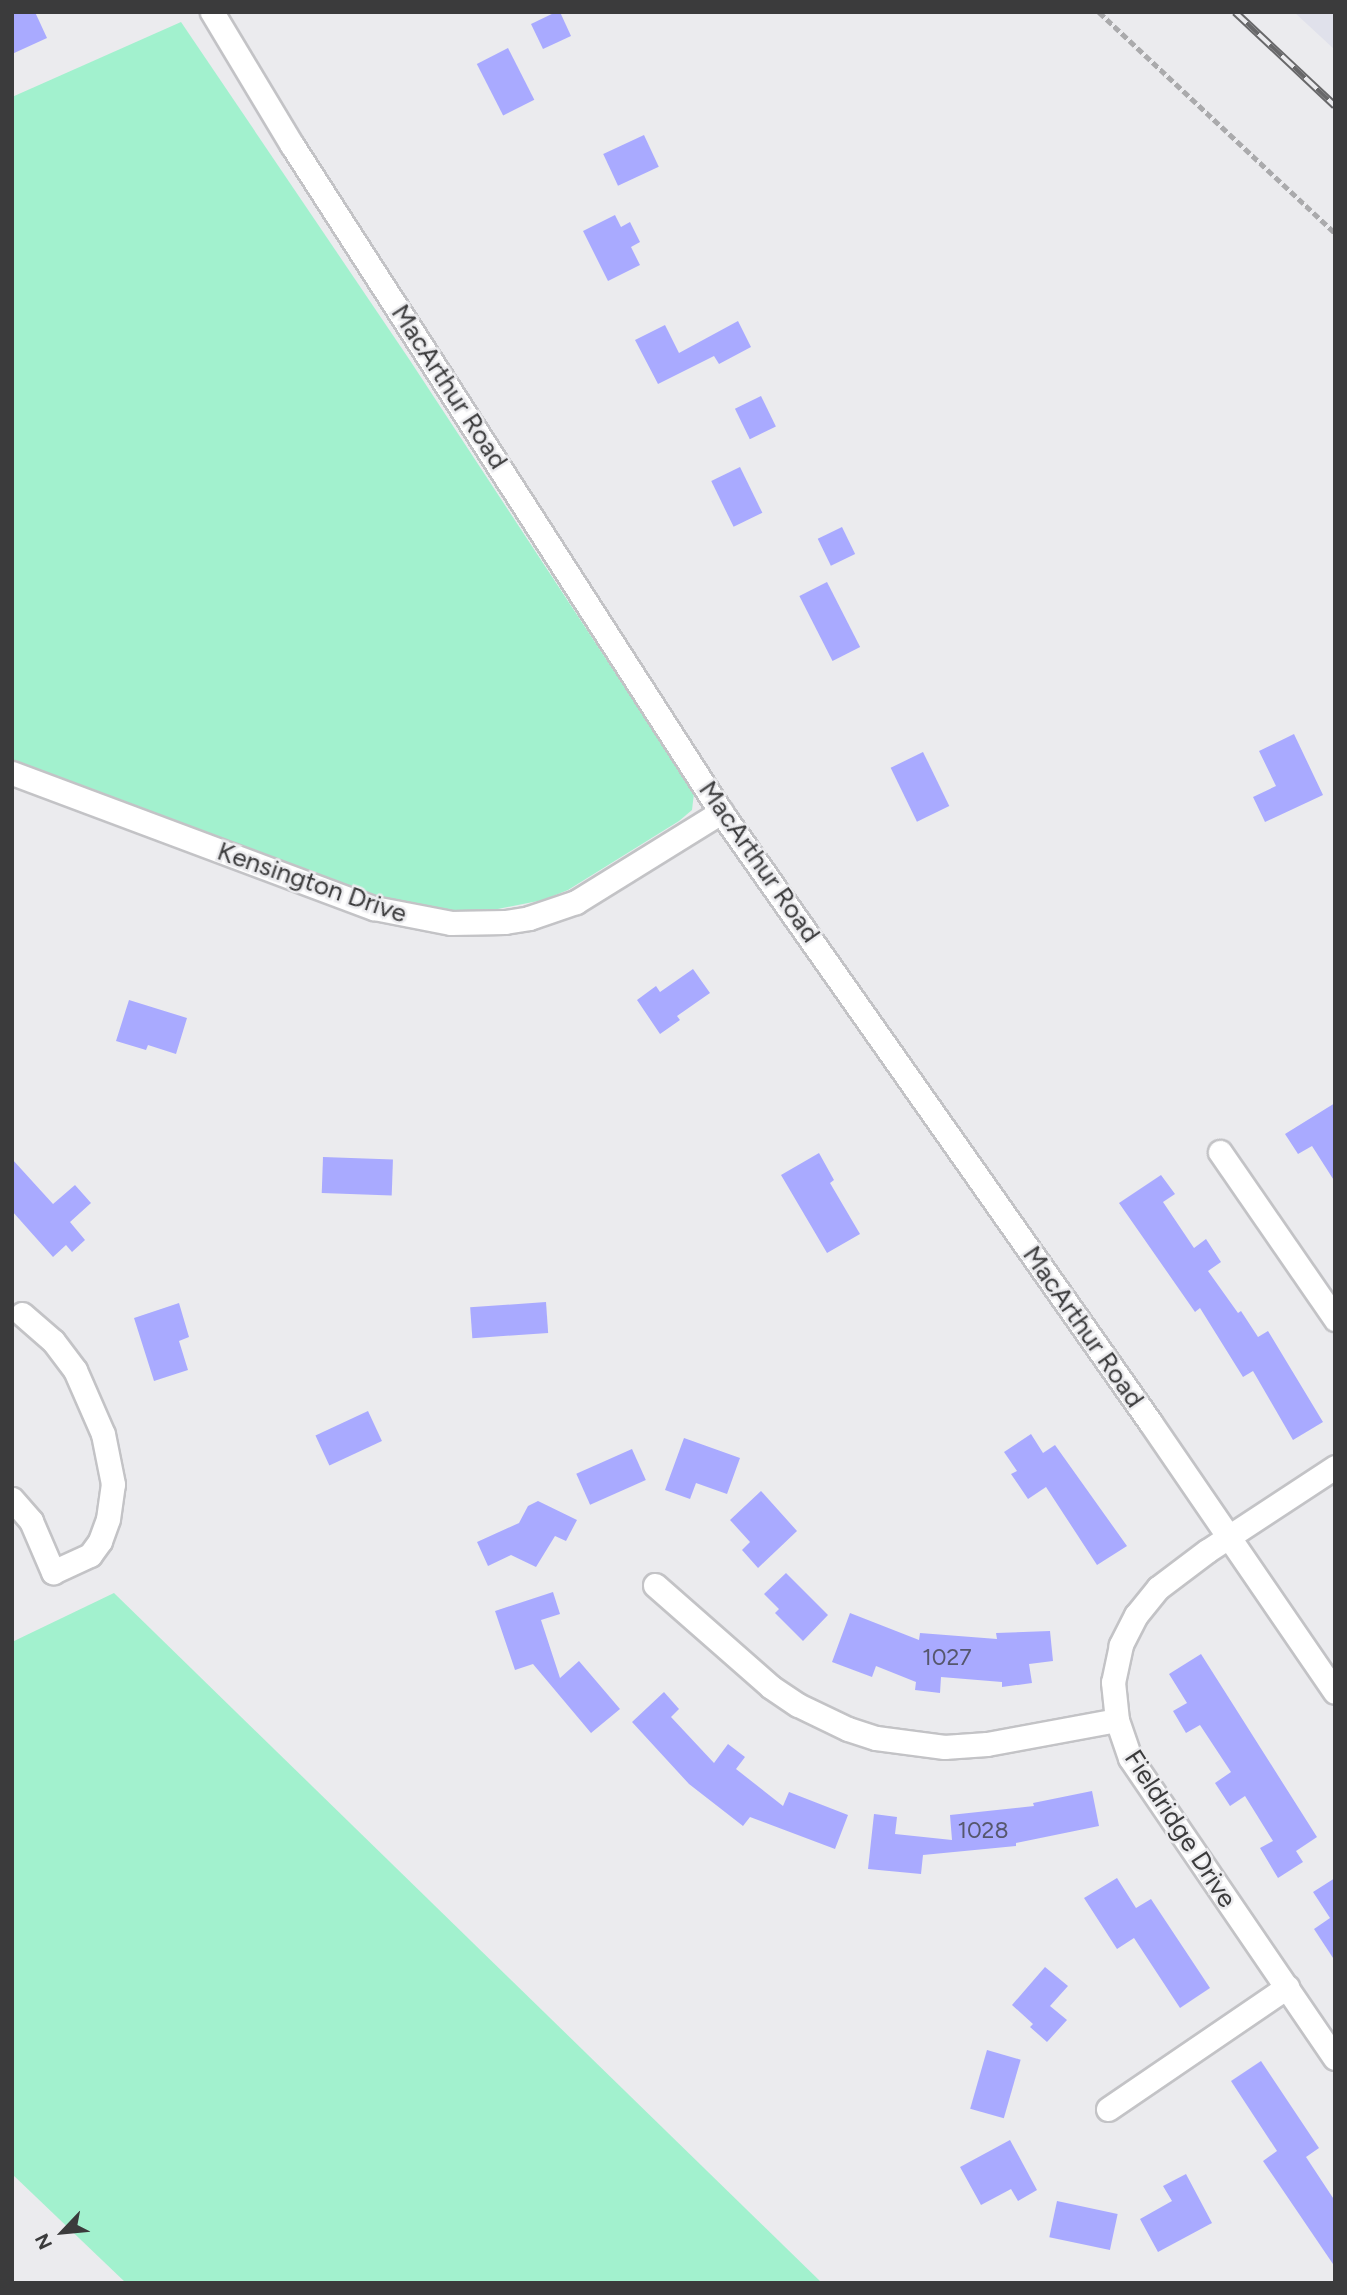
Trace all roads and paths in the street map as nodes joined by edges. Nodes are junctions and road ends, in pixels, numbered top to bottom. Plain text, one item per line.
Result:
1 (212, 12) edge
2 (1099, 12) edge
3 (1335, 233) edge
4 (12, 773) edge
5 (722, 812) junction
6 (1220, 1152) dead end
7 (22, 1314) dead end
8 (1335, 1319) edge
9 (1335, 1467) edge
10 (12, 1499) edge
11 (1230, 1538) junction
12 (655, 1585) dead end
13 (1335, 1692) edge
14 (1117, 1720) junction
15 (1286, 1987) junction
16 (1335, 2058) edge
17 (1108, 2109) dead end

1 - 5 street, MacArthur Road
2 - 3 path
4 - 5 street, Kensington Drive
5 - 11 street, MacArthur Road
6 - 8 street
7 - 10 street
9 - 11 street, Fieldridge Drive
11 - 13 street, MacArthur Road
11 - 14 street, Fieldridge Drive
12 - 14 street
14 - 15 street, Fieldridge Drive
15 - 16 street, Fieldridge Drive
15 - 17 street

